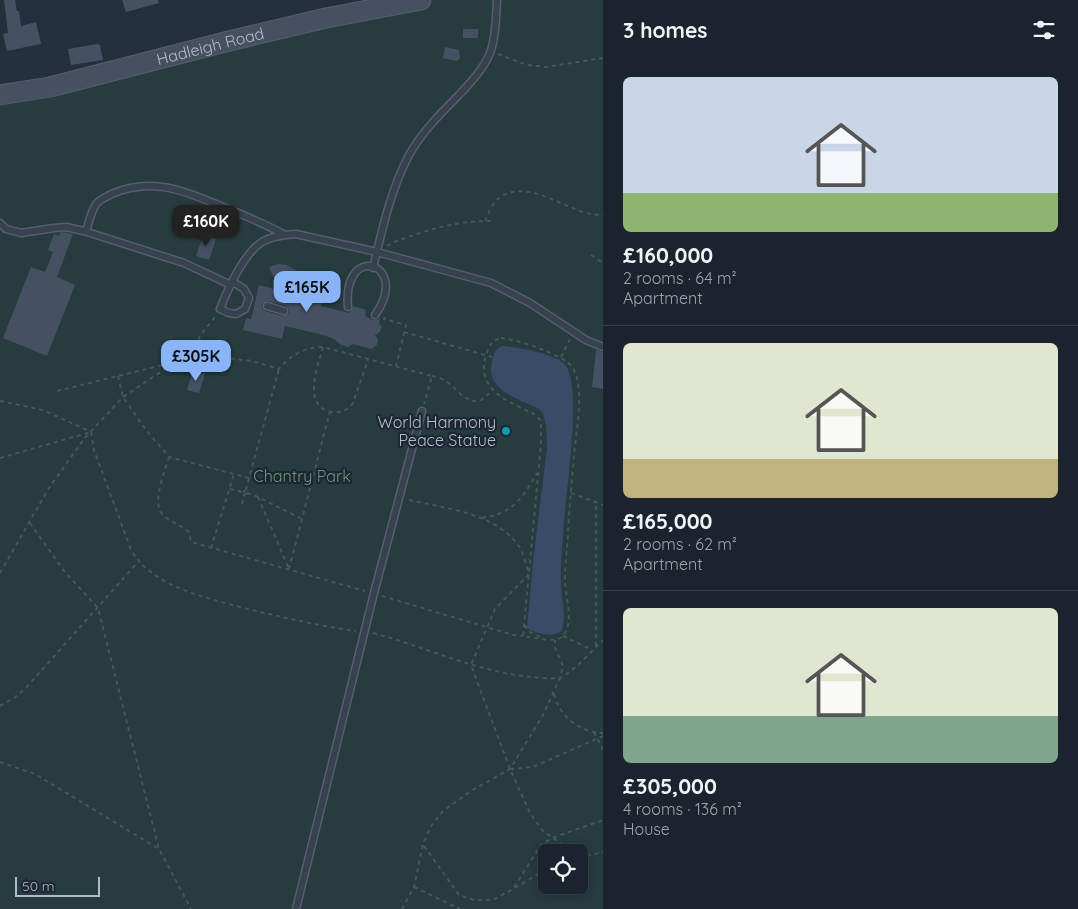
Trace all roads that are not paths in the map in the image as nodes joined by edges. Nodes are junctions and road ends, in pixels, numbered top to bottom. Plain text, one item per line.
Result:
1 (421, 0) edge
2 (497, 0) edge
3 (0, 93) edge
4 (0, 223) edge
5 (86, 232) junction
6 (285, 235) junction
7 (377, 252) junction
8 (373, 268) junction
9 (232, 284) junction
10 (267, 306) dead end
11 (348, 308) dead end
12 (284, 311) dead end
13 (375, 315) dead end
14 (603, 346) edge
15 (422, 411) road end
16 (296, 909) edge

1 - 3 street, Hadleigh Road
2 - 7 lane
4 - 5 lane
5 - 6 lane
5 - 9 lane
6 - 7 lane
6 - 9 lane
7 - 8 lane
7 - 14 lane
8 - 11 lane
8 - 13 lane
9 - 9 lane
10 - 12 lane
15 - 16 lane

